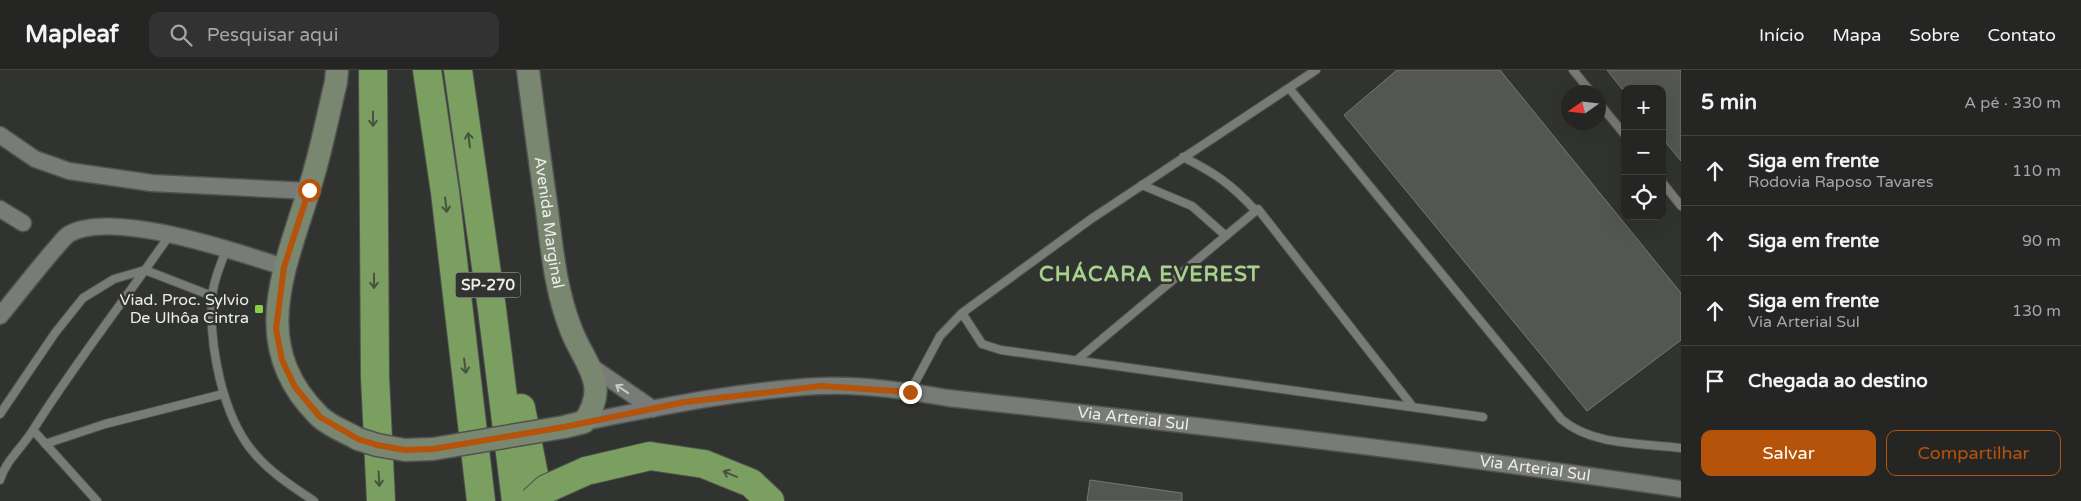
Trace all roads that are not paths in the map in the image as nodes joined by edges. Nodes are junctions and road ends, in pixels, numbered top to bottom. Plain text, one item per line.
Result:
1 (337, 70) edge
2 (373, 70) edge
3 (427, 70) edge
4 (458, 70) edge
5 (528, 70) edge
6 (1316, 70) edge
7 (1573, 70) edge
8 (1585, 85) edge
9 (1288, 88) junction
10 (1606, 112) edge
11 (1621, 130) edge
12 (0, 135) edge
13 (1183, 157) junction
14 (474, 181) junction
15 (1142, 184) junction
16 (1666, 187) edge
17 (309, 190) junction
18 (1681, 206) edge
19 (0, 209) edge
20 (1255, 210) junction
21 (23, 223) dead end
22 (169, 236) junction
23 (1226, 236) junction
24 (226, 250) junction
25 (284, 267) junction
26 (145, 270) junction
27 (212, 296) junction
28 (962, 313) junction
29 (0, 316) edge
30 (1077, 360) junction
31 (592, 367) junction
32 (910, 392) junction
33 (223, 394) junction
34 (1413, 407) junction
35 (652, 409) junction
36 (0, 414) edge
37 (1483, 417) dead end
38 (574, 424) junction
39 (33, 430) junction
40 (45, 444) junction
41 (1681, 448) edge
42 (0, 480) edge
43 (1681, 489) edge
44 (97, 501) edge
45 (314, 501) edge
46 (380, 501) edge
47 (481, 501) edge
48 (516, 501) edge
49 (533, 501) edge
50 (543, 501) edge
51 (770, 501) edge

1 - 17 main road
2 -> 46 highway
3 -> 47 highway, SP-270
14 -> 4 highway, SP-270
5 - 31 main road, Avenida Marginal
6 - 9 lane
7 - 8 lane
9 - 13 lane
9 - 41 lane
10 - 11 lane
12 - 17 street
13 - 15 lane
13 - 20 lane
14 - 48 highway, SP-270
14 - 50 highway
15 - 23 lane
15 - 28 lane
16 - 18 lane
17 - 25 main road
19 - 21 street
20 - 23 lane
20 - 34 lane
22 - 24 street
22 - 26 lane
22 - 29 street
23 - 30 lane
24 - 25 street
24 - 27 lane
25 - 38 main road, bridge
26 - 27 lane
26 - 36 lane
26 - 39 lane
27 - 33 lane
28 - 30 lane
28 - 32 lane
30 - 34 lane
35 -> 31 street, Avenida Marginal
31 - 38 main road, Avenida Marginal
32 - 35 street, Via Arterial Sul
32 - 43 street, Via Arterial Sul
33 - 40 lane
33 - 45 lane
34 - 37 lane
35 - 38 street, Via Arterial Sul
39 - 40 lane
39 - 42 lane
40 - 44 lane
51 -> 49 highway, bridge

